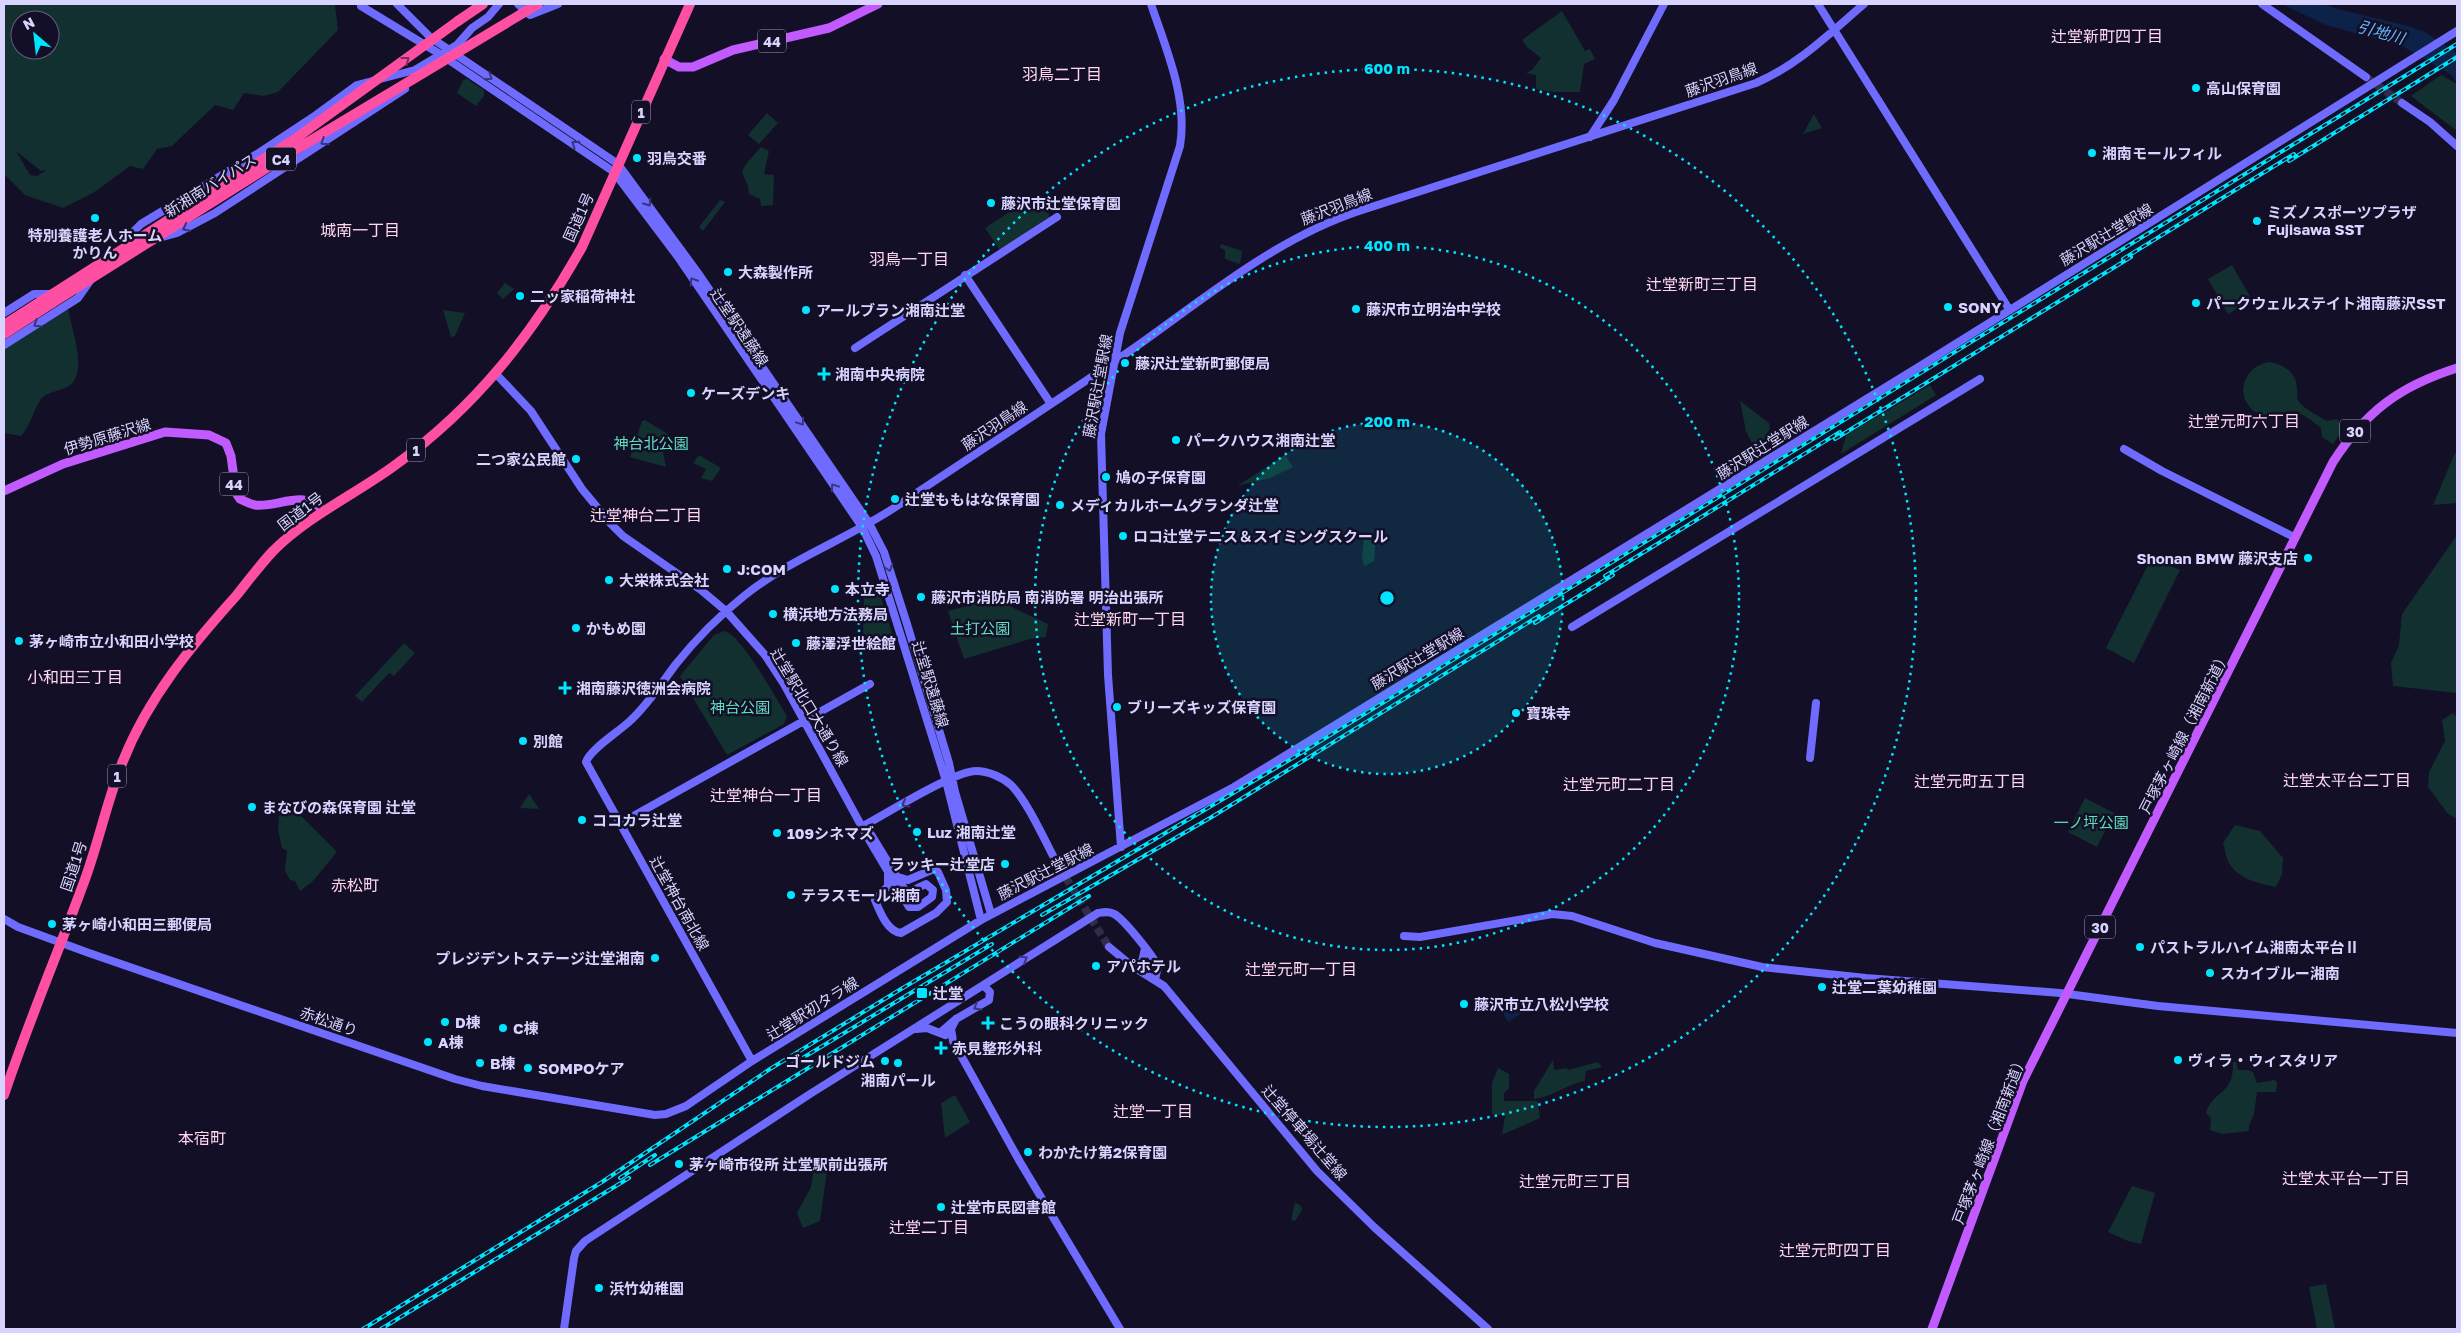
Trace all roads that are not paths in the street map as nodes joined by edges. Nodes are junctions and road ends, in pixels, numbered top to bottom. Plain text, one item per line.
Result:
1 (397, 4) edge
2 (483, 4) edge
3 (499, 4) edge
4 (518, 4) edge
5 (538, 4) edge
6 (558, 4) edge
7 (690, 4) edge
8 (878, 4) edge
9 (1151, 4) edge
10 (1664, 4) edge
11 (1818, 4) edge
12 (1864, 4) edge
13 (2262, 4) edge
14 (361, 6) dead end
15 (1834, 30) junction
16 (2454, 33) edge
17 (448, 50) junction
18 (440, 54) junction
19 (664, 59) junction
20 (415, 70) junction
21 (2366, 77) tunnel mouth
22 (2402, 103) tunnel mouth
23 (1590, 137) junction
24 (2457, 146) edge
25 (616, 168) junction
26 (1056, 217) dead end
27 (965, 275) junction
28 (56, 294) junction
29 (63, 307) junction
30 (2009, 309) junction
31 (4, 313) edge
32 (4, 324) edge
33 (4, 334) edge
34 (4, 345) edge
35 (855, 348) dead end
36 (1113, 362) junction
37 (2457, 368) edge
38 (496, 374) junction
39 (1980, 379) dead end
40 (1051, 404) junction
41 (2124, 449) dead end
42 (4, 491) edge
43 (323, 511) junction
44 (870, 523) junction
45 (862, 527) junction
46 (2294, 537) junction
47 (726, 611) junction
48 (1572, 627) dead end
49 (870, 684) dead end
50 (1816, 703) dead end
51 (804, 719) junction
52 (587, 758) joint
53 (1810, 758) dead end
54 (949, 780) junction
55 (619, 824) junction
56 (863, 826) junction
57 (1121, 847) junction
58 (1059, 867) tunnel mouth
59 (888, 872) junction
60 (898, 878) junction
61 (991, 914) junction
62 (4, 919) edge
63 (982, 920) junction
64 (1404, 936) dead end
65 (61, 943) junction
66 (1109, 947) tunnel mouth
67 (1145, 948) junction
68 (1132, 966) junction
69 (1155, 979) junction
70 (984, 986) junction
71 (2066, 994) junction
72 (930, 1019) junction
73 (956, 1019) junction
74 (916, 1029) junction
75 (939, 1032) junction
76 (2457, 1033) edge
77 (953, 1041) junction
78 (752, 1061) junction
79 (4, 1095) edge
80 (655, 1115) joint
81 (564, 1329) edge
82 (1120, 1329) edge
83 (1488, 1329) edge
84 (1932, 1329) edge

1 - 17 street, 辻堂駅遠藤線
32 -> 2 highway, 新湘南バイパス / C4, bridge
3 - 17 street
4 - 6 street
5 - 33 highway, 新湘南バイパス / C4, bridge
7 - 19 highway, 国道1号 / 1
8 - 19 main road, 44
9 - 36 street, 藤沢駅辻堂駅線
10 - 23 street
11 - 15 street
12 - 15 street, 藤沢羽鳥線
13 - 21 street
14 - 18 street, 辻堂駅遠藤線
15 - 23 street, 藤沢羽鳥線
15 - 30 street
16 - 30 street, 藤沢駅辻堂駅線
17 - 18 street
17 -> 25 street, 辻堂駅遠藤線
18 - 20 street
25 -> 18 street, 辻堂駅遠藤線
19 - 25 highway, 国道1号 / 1
20 - 28 street
20 -> 29 street
22 - 24 street
23 - 36 street, 藤沢羽鳥線
25 - 38 highway, 国道1号 / 1
25 -> 44 street, 辻堂駅遠藤線
45 -> 25 street, 辻堂駅遠藤線
26 - 27 street
27 - 35 street
27 - 40 street
28 - 29 street
28 - 31 street
29 -> 34 street
30 - 57 street, 藤沢駅辻堂駅線
36 - 40 street, 藤沢羽鳥線
36 - 57 street, 藤沢駅辻堂駅線
37 - 46 main road, 戸塚茅ヶ崎線（湘南新道） / 30
38 - 43 highway, 国道1号 / 1
38 - 47 street, 辻堂駅北口大通り線
39 - 48 street
40 - 44 street, 藤沢羽鳥線
41 - 46 street
42 - 43 main road, 伊勢原藤沢線 / 44
43 - 65 highway, 国道1号 / 1
44 - 45 street, 藤沢羽鳥線
44 -> 54 street, 辻堂駅遠藤線
45 - 47 street, 藤沢羽鳥線
45 - 54 street, 辻堂駅遠藤線
46 - 71 main road, 戸塚茅ヶ崎線（湘南新道） / 30
47 - 51 street, 辻堂駅北口大通り線
47 - 52 street, 藤沢羽鳥線
49 - 51 street
50 - 53 street
51 - 55 street
51 - 56 street, 辻堂駅北口大通り線
52 - 55 street, 辻堂神台南北線
54 -> 56 street
54 - 58 street
54 - 61 street
54 - 63 street
55 - 78 street, 辻堂神台南北線
56 - 59 street
56 - 60 street
57 - 61 street, 藤沢駅辻堂駅線
59 - 60 street
59 - 60 street
61 - 63 street, 藤沢駅辻堂駅線
62 - 65 street, 赤松通り
63 - 78 street, 辻堂駅初タラ線
64 - 71 street
65 - 79 highway, 国道1号 / 1
65 - 80 street, 赤松通り
66 - 68 street, 辻堂停車場辻堂線
67 - 68 street
67 - 69 street
70 -> 67 street
68 - 69 street, 辻堂停車場辻堂線
69 - 83 street, 辻堂停車場辻堂線
70 - 72 street
70 -> 73 street
71 - 76 street
71 - 84 main road, 戸塚茅ヶ崎線（湘南新道） / 30
72 - 74 street
72 - 75 street
73 - 75 street
73 - 77 street
74 - 75 street
74 - 81 street
75 - 77 street
77 - 82 street
78 - 80 street, 辻堂駅初タラ線

